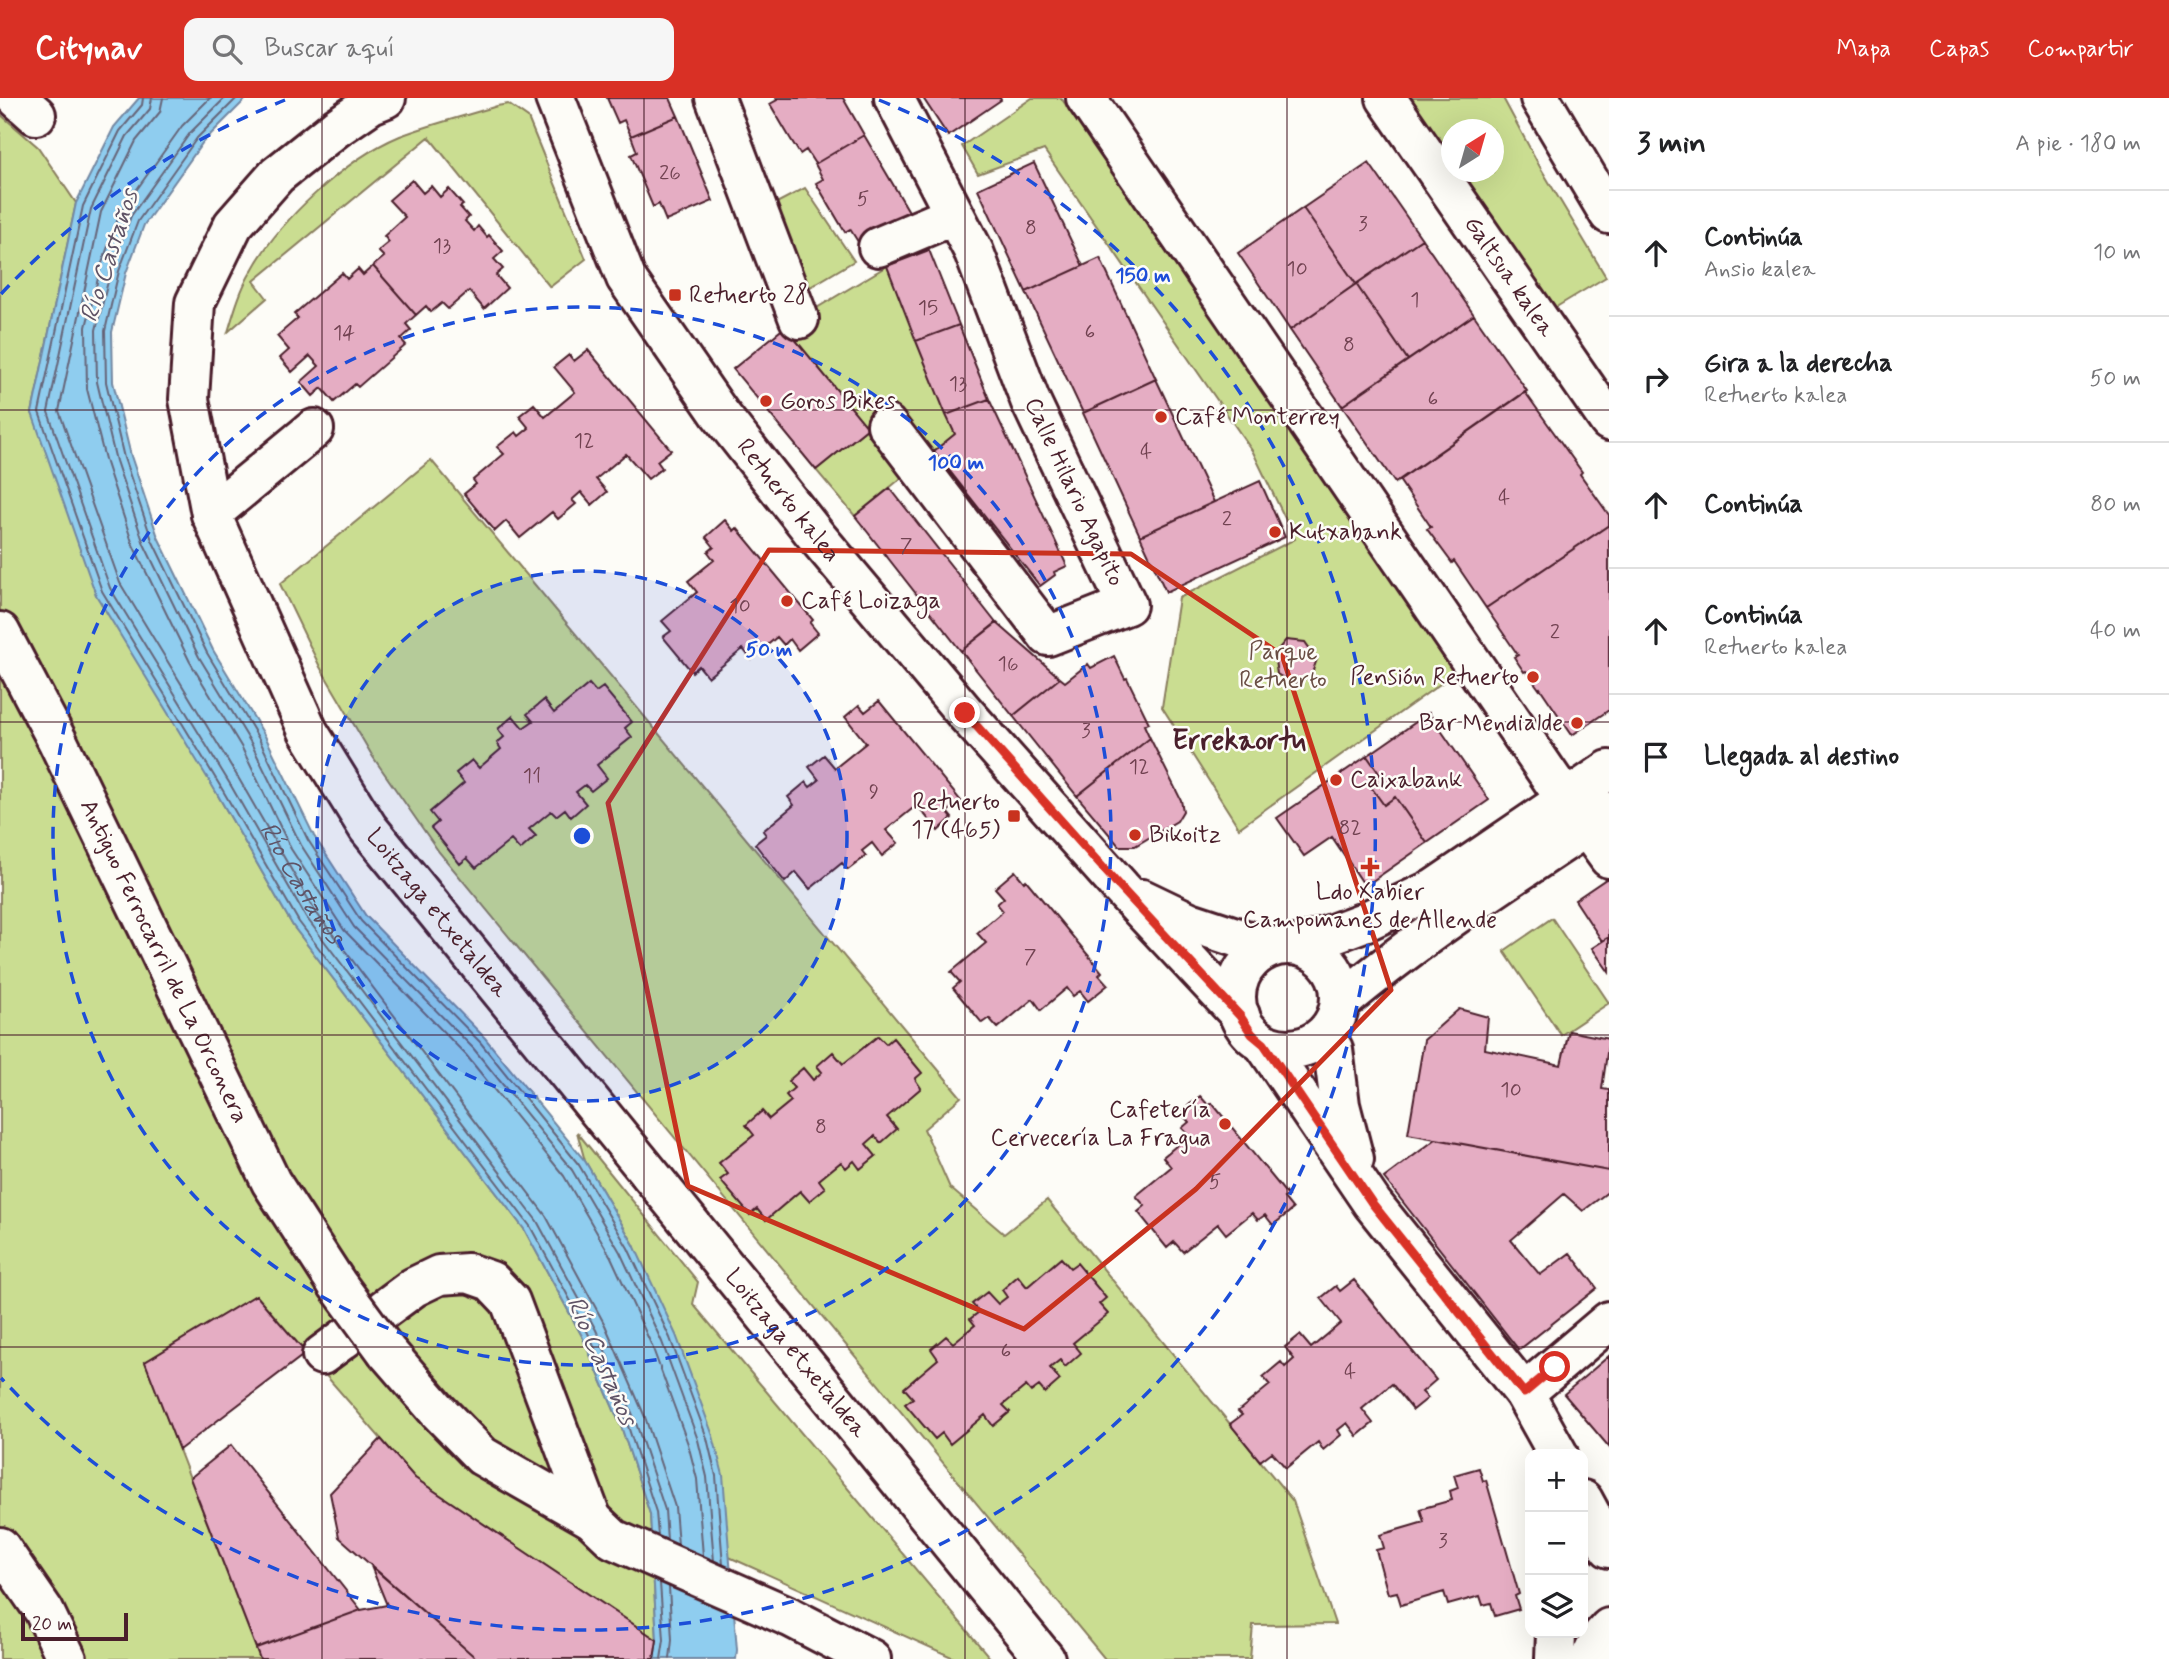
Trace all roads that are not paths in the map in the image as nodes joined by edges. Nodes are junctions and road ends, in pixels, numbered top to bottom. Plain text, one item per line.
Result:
1 (386, 98) edge
2 (555, 98) edge
3 (715, 98) edge
4 (894, 98) edge
5 (1086, 98) edge
6 (1386, 98) edge
7 (1540, 98) edge
8 (1609, 214) edge
9 (954, 215) junction
10 (878, 247) dead end
11 (799, 319) dead end
12 (1606, 410) edge
13 (887, 425) dead end
14 (314, 429) dead end
15 (211, 514) junction
16 (0, 632) edge
17 (1609, 770) edge
18 (1587, 813) edge
19 (1609, 858) edge
20 (1121, 888) junction
21 (1285, 947) junction
22 (1240, 1016) junction
23 (1332, 1019) junction
24 (1264, 1044) junction
25 (1372, 1203) junction
26 (1609, 1321) edge
27 (322, 1355) dead end
28 (1524, 1393) junction
29 (1555, 1449) edge
30 (1588, 1509) edge
31 (603, 1529) junction
32 (0, 1547) edge
33 (1609, 1548) edge
34 (1609, 1628) edge
35 (1556, 1638) edge
36 (1037, 1655) edge
37 (67, 1659) edge
38 (871, 1659) edge
39 (1555, 1659) edge
40 (1590, 1659) edge

1 - 15 main road, Loitzaga etxetaldea
2 - 20 main road, Retuerto kalea
3 - 11 main road
4 - 9 main road, Calle Hilario Agapito
5 - 18 main road
6 - 12 main road, Galtsua kalea
7 - 8 main road
9 - 10 main road
9 - 13 main road, Calle Hilario Agapito
14 - 15 main road
15 - 36 main road, Loitzaga etxetaldea
16 - 31 main road, Antiguo Ferrocarril de La Orconera, bridge
17 - 18 main road
18 - 19 main road
18 - 21 main road
18 - 23 main road
20 - 21 main road
20 - 22 main road, Retuerto kalea
21 - 22 main road
21 - 23 main road
22 - 24 main road
23 - 24 main road
23 - 25 main road
24 - 25 main road
25 - 28 main road
26 - 28 main road
27 - 31 main road
28 - 29 main road
30 - 33 main road
31 - 38 main road, Antiguo Ferrocarril de La Orconera
32 - 37 main road
34 - 40 main road
35 - 39 main road

